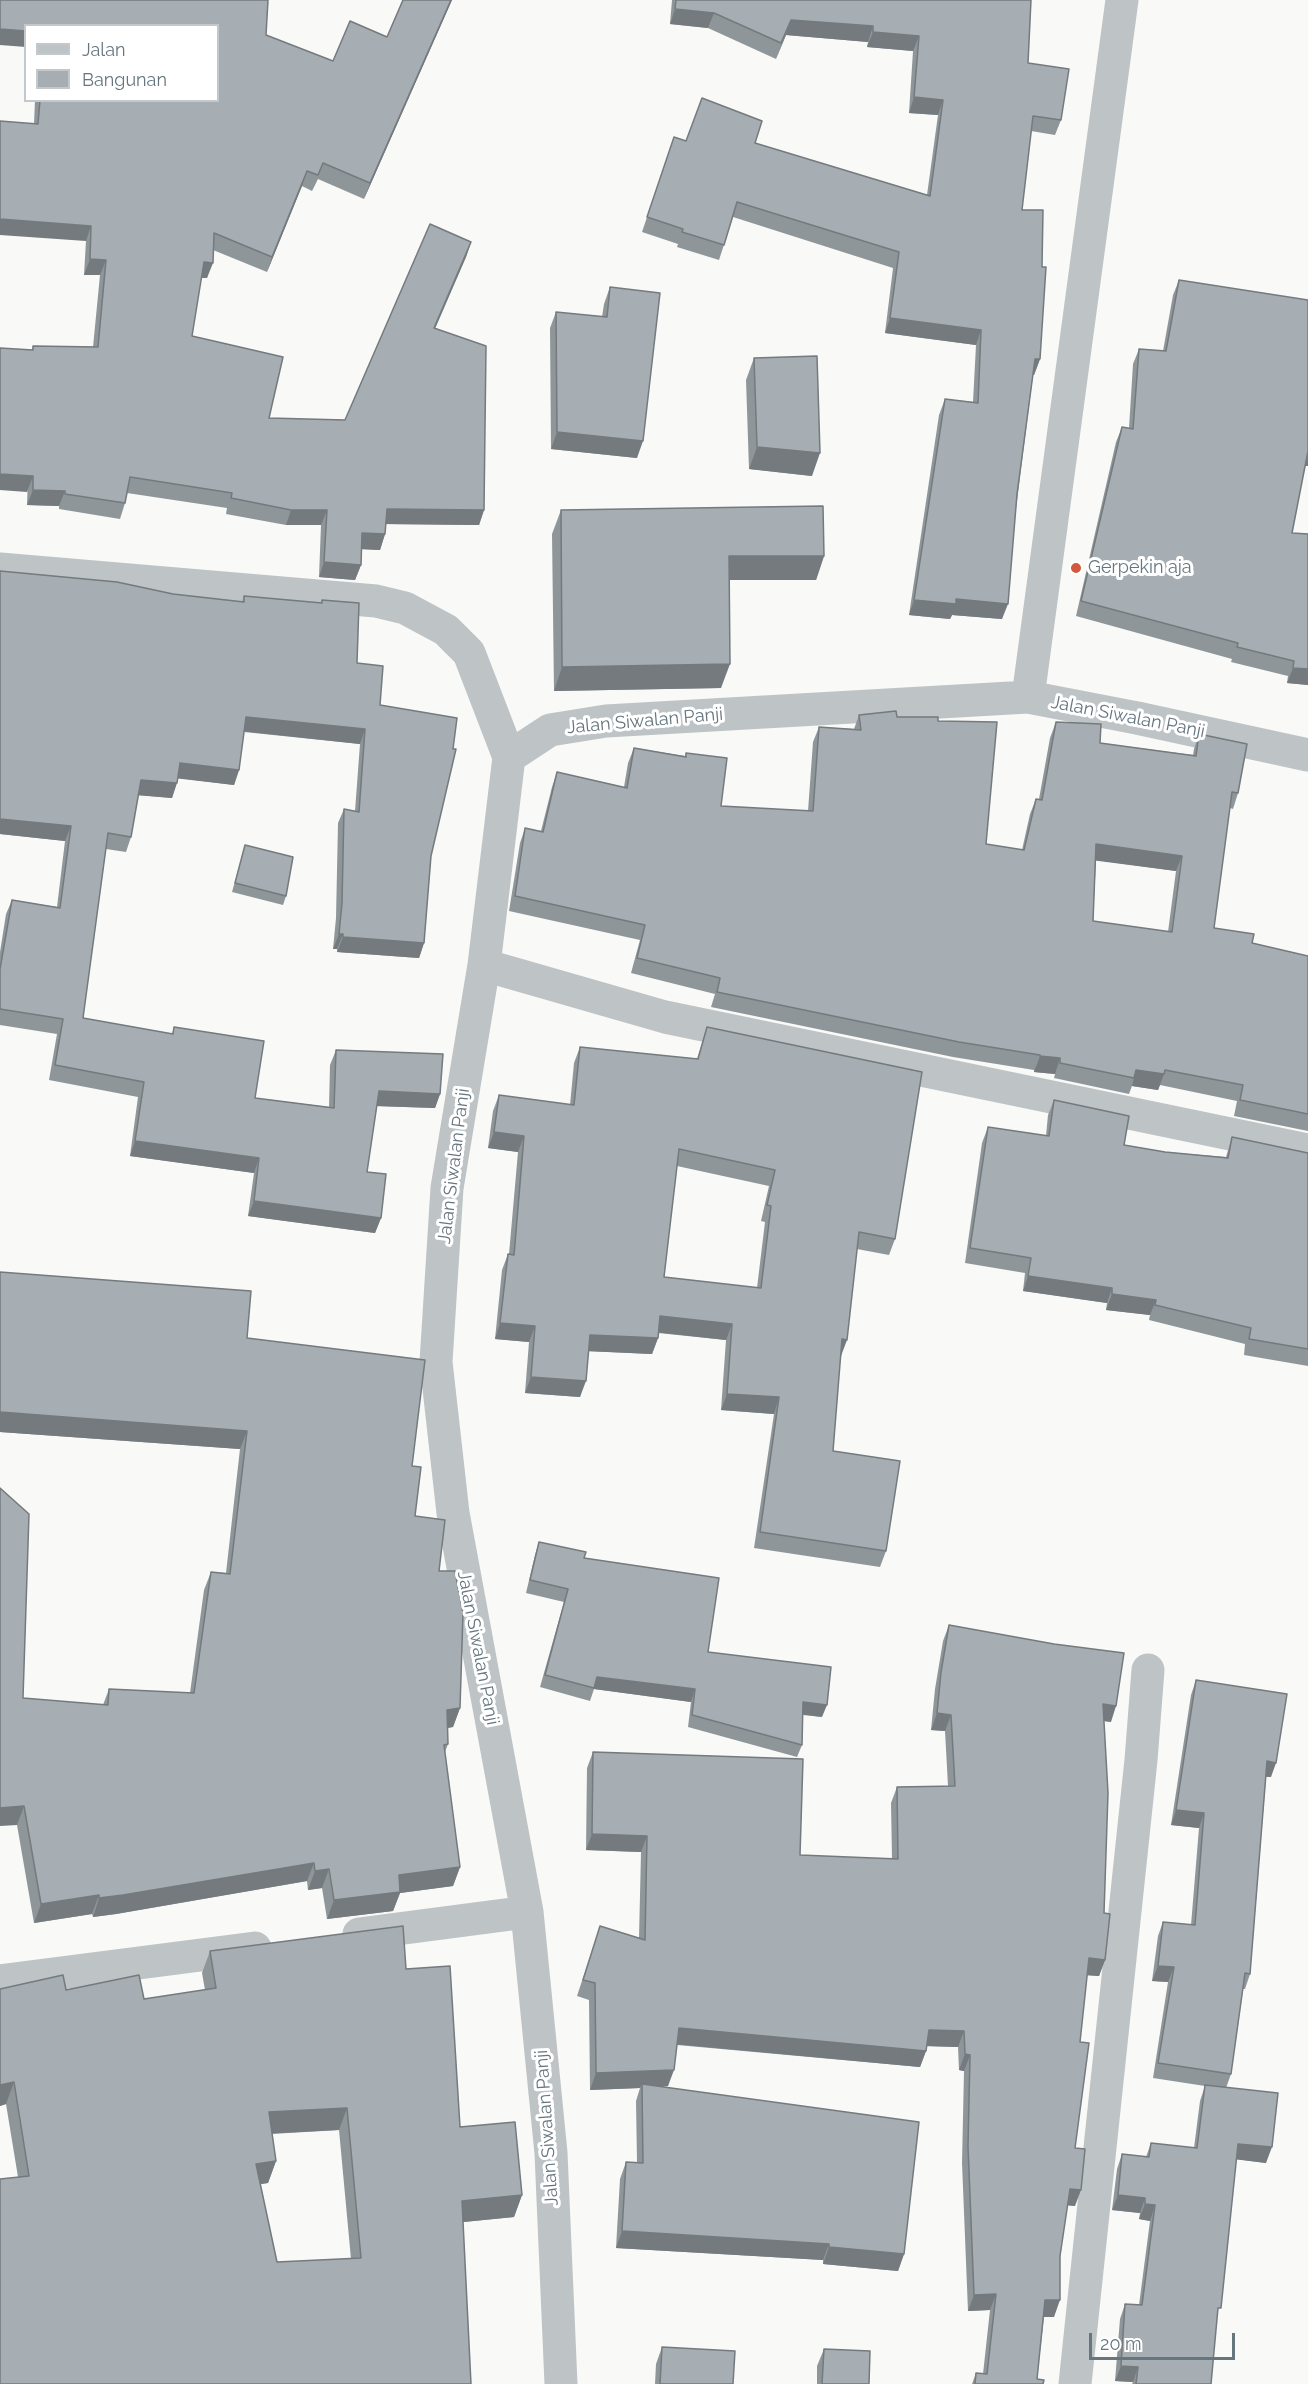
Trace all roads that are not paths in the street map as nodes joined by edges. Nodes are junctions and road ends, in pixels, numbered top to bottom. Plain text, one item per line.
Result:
1 (1122, 0) edge
2 (0, 569) edge
3 (1028, 697) junction
4 (1308, 755) edge
5 (509, 757) junction
6 (483, 965) junction
7 (1308, 1150) edge
8 (1148, 1670) dead end
9 (527, 1912) junction
10 (328, 1938) edge
11 (281, 1944) edge
12 (0, 1982) edge
13 (561, 2384) edge
14 (1076, 2384) edge

1 - 3 street
2 - 5 street
3 - 4 street, Jalan Siwalan Panji
3 - 5 street, Jalan Siwalan Panji
5 - 6 street, Jalan Siwalan Panji
6 - 7 street
6 - 9 street, Jalan Siwalan Panji
8 - 14 street
9 - 10 street
9 - 13 street, Jalan Siwalan Panji
11 - 12 street

